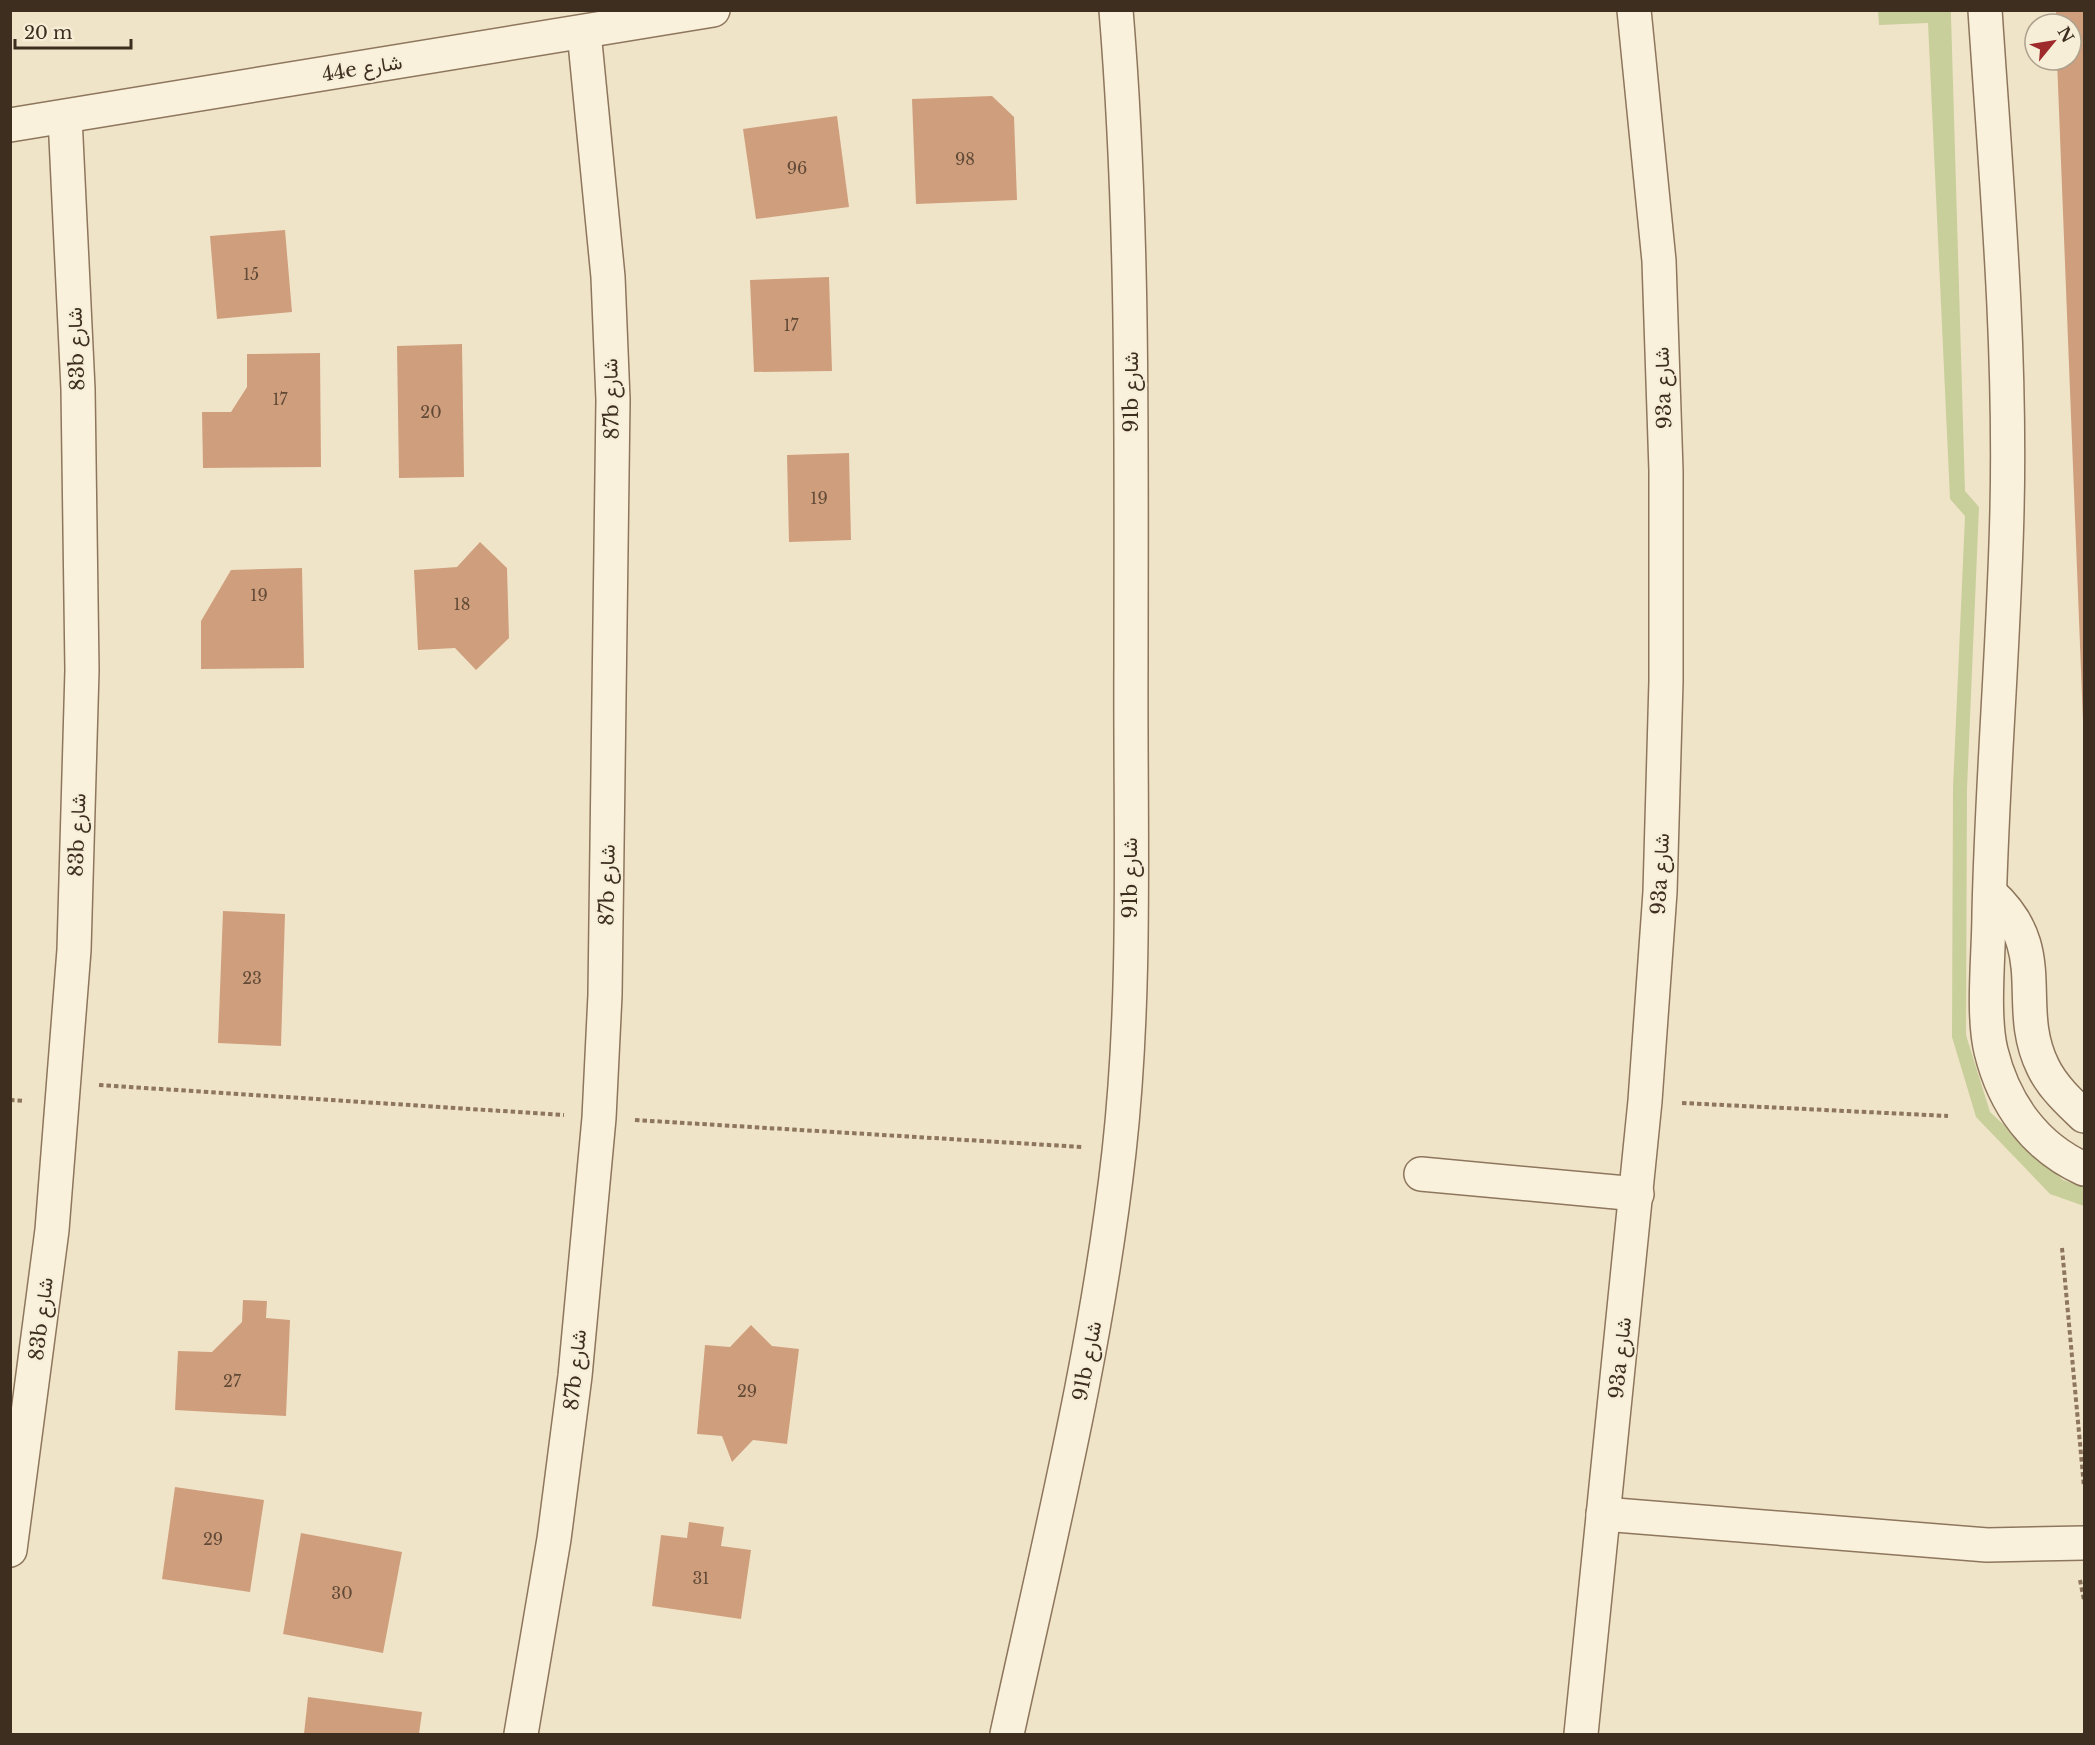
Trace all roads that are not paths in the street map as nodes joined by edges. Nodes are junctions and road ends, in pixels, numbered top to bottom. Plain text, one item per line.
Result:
1 (713, 10) edge
2 (1116, 10) edge
3 (1634, 10) edge
4 (1985, 10) edge
5 (584, 32) junction
6 (66, 117) junction
7 (10, 125) edge
8 (1990, 893) junction
9 (2085, 1116) edge
10 (2085, 1169) edge
11 (1421, 1174) dead end
12 (1637, 1194) junction
13 (1603, 1514) junction
14 (2085, 1543) edge
15 (10, 1550) edge
16 (521, 1734) edge
17 (1007, 1734) edge
18 (1581, 1734) edge

1 - 5 street, 44e شارع
2 - 17 street, 91b شارع
3 - 12 street, 93a شارع
4 - 8 street
5 - 6 street, 44e شارع
5 - 16 street, 87b شارع
6 - 7 street, 44e شارع
6 - 15 street, 83b شارع
8 - 9 street
8 - 10 street
11 - 12 street
12 - 13 street, 93a شارع
13 - 14 street
13 - 18 street, 93a شارع

